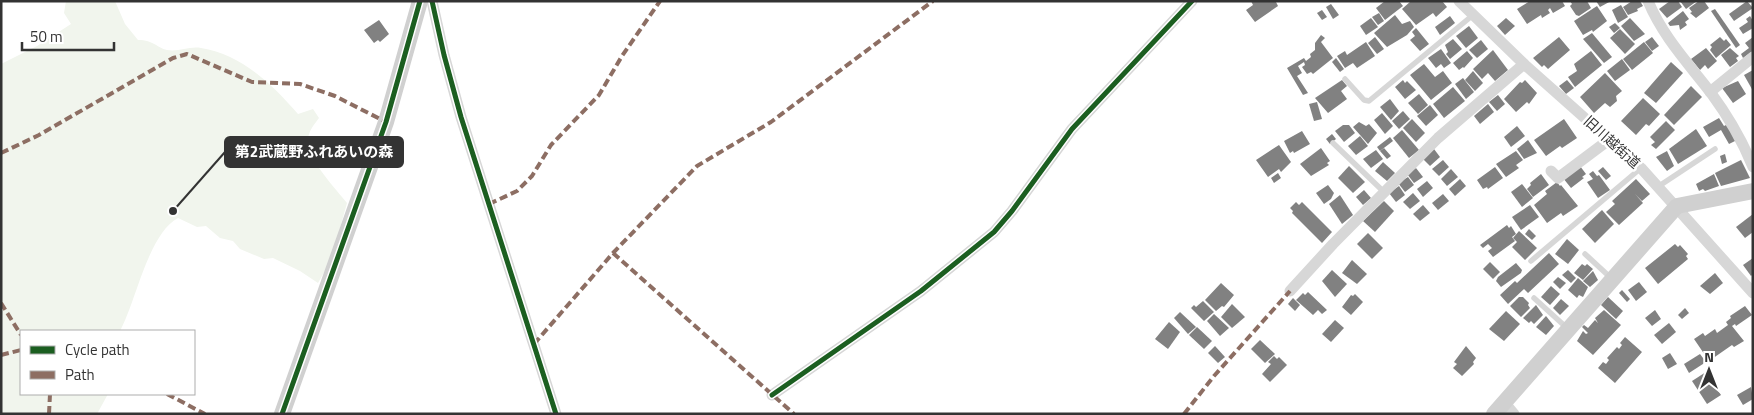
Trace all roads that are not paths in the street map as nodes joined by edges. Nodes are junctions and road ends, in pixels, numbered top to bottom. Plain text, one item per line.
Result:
1 (420, 1) edge
2 (432, 1) edge
3 (1192, 1) edge
4 (1459, 1) edge
5 (1648, 1) edge
6 (1473, 15) junction
7 (1753, 56) edge
8 (1524, 64) junction
9 (1345, 79) dead end
10 (1710, 92) junction
11 (1610, 140) junction
12 (1333, 143) dead end
13 (1715, 149) dead end
14 (1753, 167) edge
15 (1641, 168) junction
16 (1551, 171) dead end
17 (1659, 186) junction
18 (1753, 190) edge
19 (1385, 192) junction
20 (1677, 206) junction
21 (1585, 254) dead end
22 (1530, 261) dead end
23 (1612, 279) junction
24 (1290, 291) dead end
25 (1753, 293) edge
26 (1534, 298) dead end
27 (1568, 329) junction
28 (772, 395) dead end
29 (1504, 410) edge
30 (282, 414) edge
31 (556, 414) edge

1 - 30 street
2 - 31 street
3 - 28 street
4 - 6 street, 旧川越街道
5 - 10 street
6 - 8 street, 旧川越街道
6 - 9 lane
7 - 10 street
8 - 11 street, 旧川越街道
8 - 19 street
10 - 14 street
11 - 15 street, 旧川越街道
11 - 16 street
12 - 19 lane
13 - 17 lane
15 - 17 street, 旧川越街道
15 - 22 lane
17 - 20 street, 旧川越街道
18 - 20 street
19 - 24 street
20 - 23 street
20 - 25 street, 旧川越街道
21 - 23 lane
23 - 27 street
26 - 27 lane
27 - 29 street

